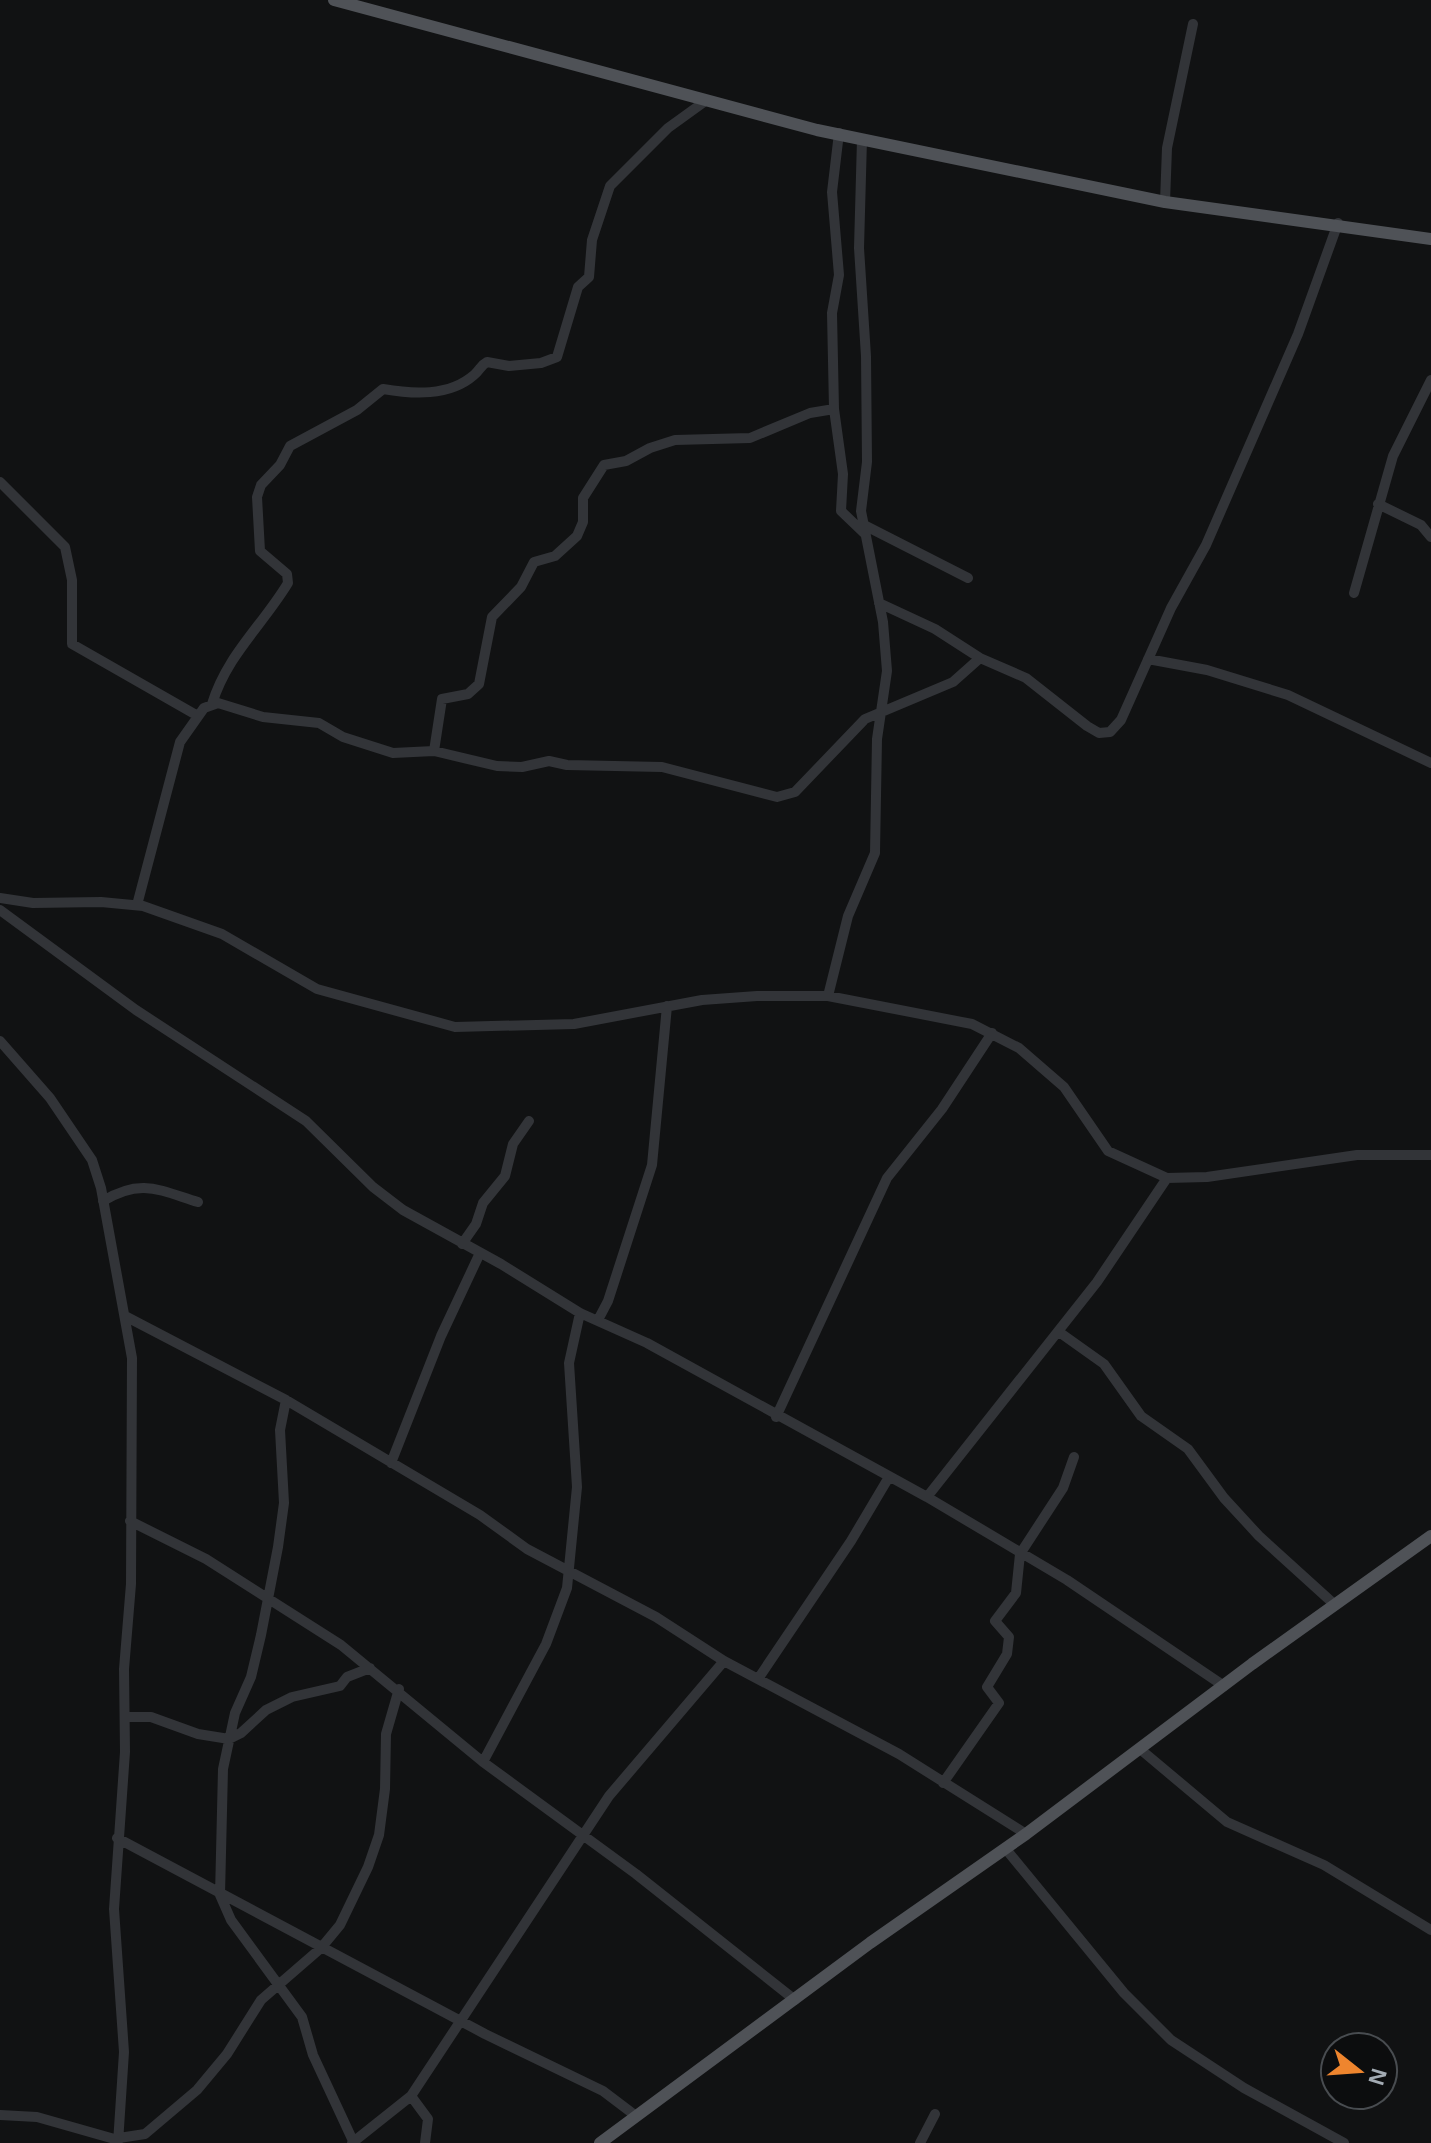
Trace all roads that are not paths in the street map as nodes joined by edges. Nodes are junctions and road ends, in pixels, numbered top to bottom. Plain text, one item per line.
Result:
1 (334, 0) edge
2 (1193, 24) dead end
3 (704, 102) junction
4 (839, 133) junction
5 (862, 139) junction
6 (1165, 202) junction
7 (1338, 223) junction
8 (1431, 239) edge
9 (1431, 380) edge
10 (834, 409) junction
11 (0, 482) edge
12 (1378, 504) junction
13 (865, 530) junction
14 (1431, 537) edge
15 (968, 578) dead end
16 (1354, 593) dead end
17 (879, 603) junction
18 (980, 658) junction
19 (1148, 659) junction
20 (212, 704) junction
21 (882, 710) junction
22 (198, 716) junction
23 (434, 751) junction
24 (1431, 763) edge
25 (0, 898) edge
26 (137, 905) junction
27 (0, 910) edge
28 (828, 996) junction
29 (667, 1006) junction
30 (992, 1033) junction
31 (0, 1041) edge
32 (529, 1121) dead end
33 (1431, 1155) edge
34 (1167, 1178) junction
35 (103, 1201) junction
36 (198, 1202) dead end
37 (462, 1244) junction
38 (480, 1253) junction
39 (580, 1313) junction
40 (125, 1316) junction
41 (598, 1320) junction
42 (1059, 1332) junction
43 (286, 1400) junction
44 (776, 1417) junction
45 (1074, 1457) dead end
46 (391, 1463) junction
47 (889, 1477) junction
48 (927, 1497) junction
49 (130, 1521) junction
50 (1431, 1536) edge
51 (1020, 1554) junction
52 (570, 1572) junction
53 (267, 1597) junction
54 (1334, 1604) junction
55 (724, 1661) junction
56 (370, 1668) junction
57 (758, 1679) junction
58 (1224, 1686) junction
59 (399, 1689) junction
60 (125, 1717) junction
61 (229, 1739) junction
62 (1140, 1749) junction
63 (483, 1762) junction
64 (943, 1783) junction
65 (1026, 1834) junction
66 (583, 1837) junction
67 (117, 1838) junction
68 (1005, 1848) junction
69 (220, 1895) junction
70 (1431, 1930) edge
71 (321, 1948) junction
72 (277, 1984) junction
73 (795, 2000) junction
74 (462, 2020) junction
75 (411, 2096) junction
76 (935, 2114) dead end
77 (0, 2115) edge
78 (636, 2116) junction
79 (118, 2140) edge
80 (353, 2143) edge
81 (425, 2143) edge
82 (600, 2143) edge
83 (920, 2143) edge
84 (1344, 2143) edge

1 - 3 main road
2 - 6 street
3 - 4 main road
3 - 20 street
4 - 5 main road
4 - 10 street
5 - 6 main road
5 - 13 street
6 - 7 main road
7 - 8 main road
7 - 19 street
9 - 12 street
10 - 13 street
10 - 23 street
11 - 22 street
12 - 14 street
12 - 16 street
13 - 15 street
13 - 17 street
17 - 18 street
17 - 21 street
18 - 19 street
18 - 21 street
19 - 24 street
20 - 22 street
20 - 23 street
21 - 23 street
21 - 28 street
22 - 26 street
25 - 26 street
26 - 29 street
27 - 37 street
28 - 29 street
28 - 30 street
29 - 41 street
30 - 34 street
30 - 44 street
31 - 35 street
32 - 37 street
33 - 34 street
34 - 42 street
35 - 36 street
35 - 40 street
37 - 38 street
38 - 39 street
38 - 46 street
39 - 41 street
39 - 52 street
40 - 43 street
40 - 49 street
41 - 44 street
42 - 48 street
42 - 54 street
43 - 46 street
43 - 53 street
44 - 47 street
45 - 51 street
46 - 52 street
47 - 48 street
47 - 57 street
48 - 51 street
49 - 53 street
49 - 60 street
50 - 54 main road
51 - 58 street
51 - 64 street
52 - 55 street
52 - 63 street
53 - 56 street
53 - 61 street
54 - 58 main road
55 - 57 street
55 - 66 street
56 - 59 street
56 - 61 street
57 - 64 street
58 - 62 main road
59 - 63 street
59 - 71 street
60 - 61 street
60 - 67 street
61 - 69 street
62 - 65 main road
62 - 70 street
63 - 66 street
64 - 65 street
65 - 68 main road
66 - 73 street
66 - 74 street
67 - 69 street
67 - 79 street
68 - 73 main road
68 - 84 street
69 - 71 street
69 - 72 street
71 - 72 street
71 - 74 street
72 - 79 street
72 - 80 street
73 - 78 main road
74 - 75 street
74 - 78 street
75 - 80 street
75 - 81 street
76 - 83 street
77 - 79 street
78 - 82 main road

